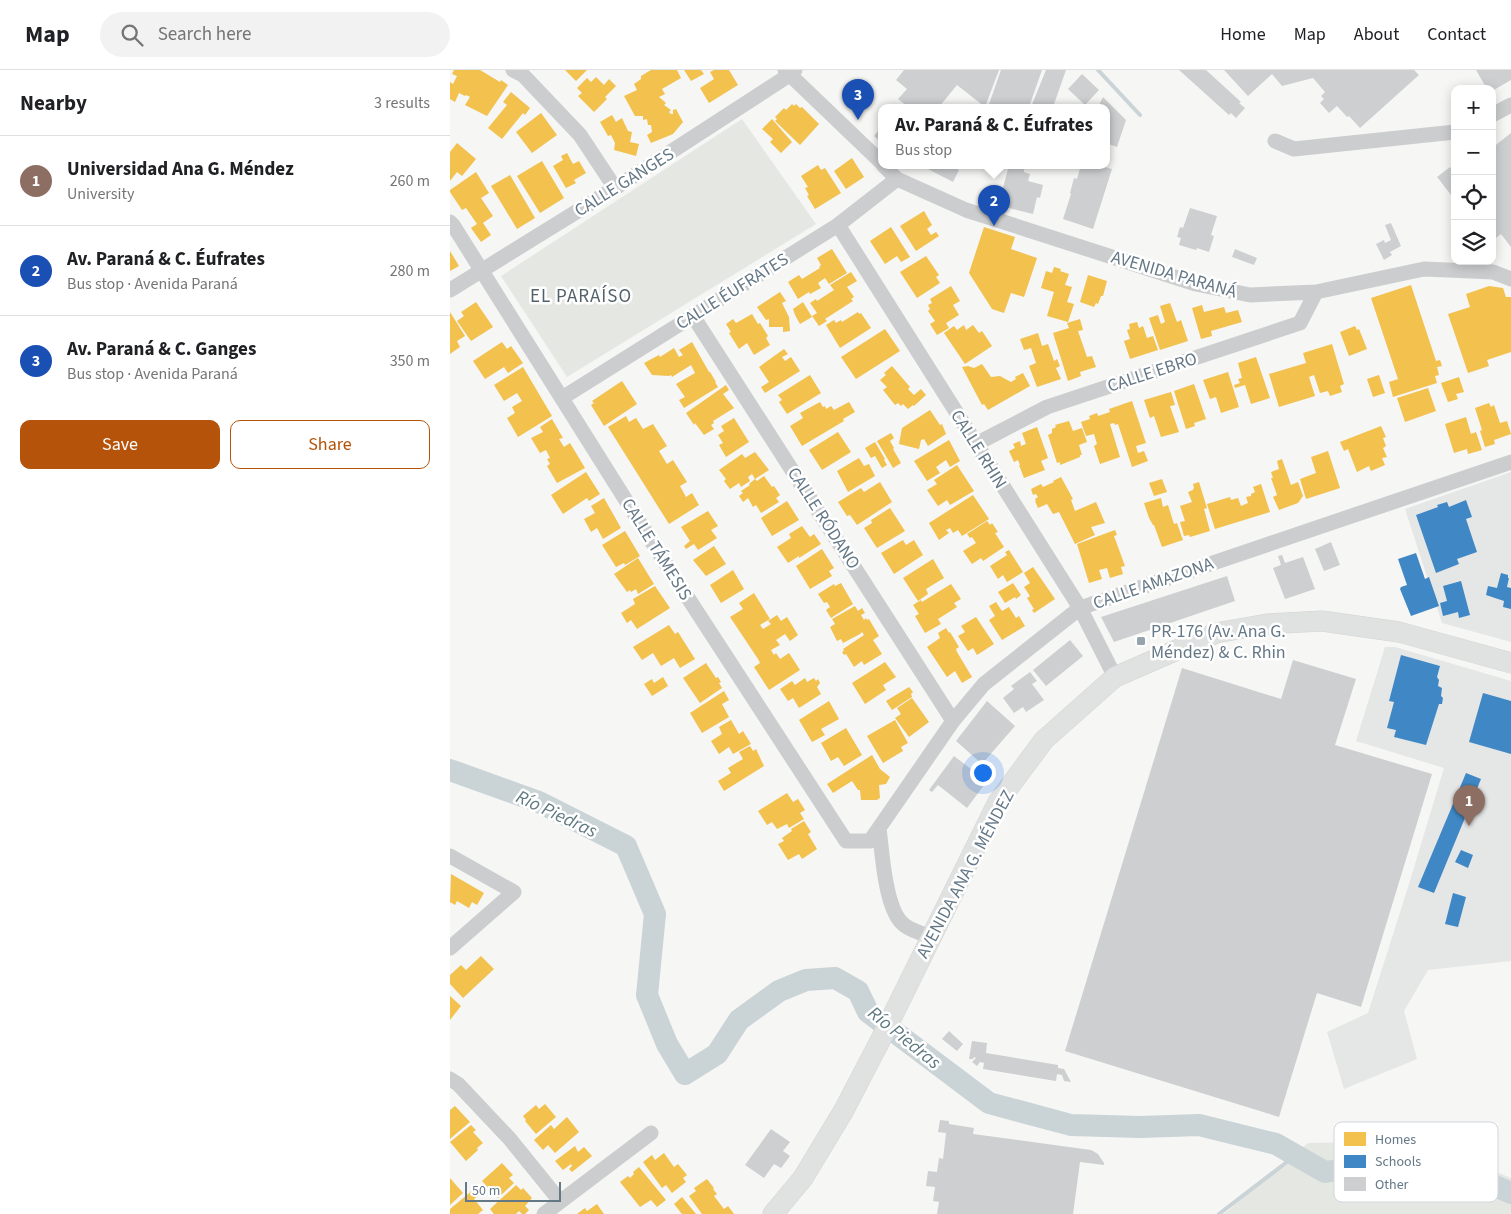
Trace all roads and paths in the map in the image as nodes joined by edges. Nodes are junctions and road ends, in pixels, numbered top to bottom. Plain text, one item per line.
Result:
1 (513, 70) edge
2 (790, 71) edge
3 (1511, 105) edge
4 (1496, 113) edge
5 (1451, 132) edge
6 (1274, 141) dead end
7 (878, 160) edge
8 (887, 169) edge
9 (897, 178) junction
10 (615, 188) junction
11 (450, 222) edge
12 (838, 225) junction
13 (481, 271) junction
14 (1511, 279) edge
15 (450, 290) edge
16 (1316, 292) junction
17 (693, 316) junction
18 (562, 398) junction
19 (976, 444) junction
20 (1511, 462) edge
21 (1080, 608) junction
22 (1511, 663) edge
23 (1116, 677) junction
24 (953, 721) junction
25 (879, 828) junction
26 (450, 856) edge
27 (930, 937) junction
28 (450, 948) edge
29 (450, 1079) edge
30 (651, 1133) dead end
31 (560, 1201) junction
32 (544, 1214) edge
33 (773, 1214) edge

1 - 10 street
2 - 7 street, AVENIDA PARANÁ
2 - 10 street, CALLE GANGES
3 - 4 street
5 - 6 street
8 - 9 street, AVENIDA PARANÁ
9 - 12 street, CALLE ÉUFRATES
9 - 16 street, AVENIDA PARANÁ
10 - 13 street, CALLE GANGES
11 - 13 street, CALLE TÁMESIS
12 - 17 street, CALLE ÉUFRATES
12 - 19 street, CALLE RHIN
13 - 15 street, CALLE GANGES
13 - 18 street, CALLE TÁMESIS
14 - 16 street, AVENIDA PARANÁ
16 - 19 street, CALLE EBRO
17 - 18 street, CALLE ÉUFRATES
17 - 24 street, CALLE RÓDANO
18 - 25 street, CALLE TÁMESIS
19 - 21 street, CALLE RHIN
20 - 21 street, CALLE AMAZONA
21 - 23 street, CALLE RHIN
21 - 24 street, CALLE AMAZONA
22 - 23 main road, AVENIDA ANA G. MÉNDEZ
23 - 27 main road, AVENIDA ANA G. MÉNDEZ
24 - 25 street, CALLE AMAZONA
25 - 27 street
26 - 28 street
27 - 33 main road, AVENIDA ANA G. MÉNDEZ
29 - 31 street
30 - 31 street
31 - 32 street

